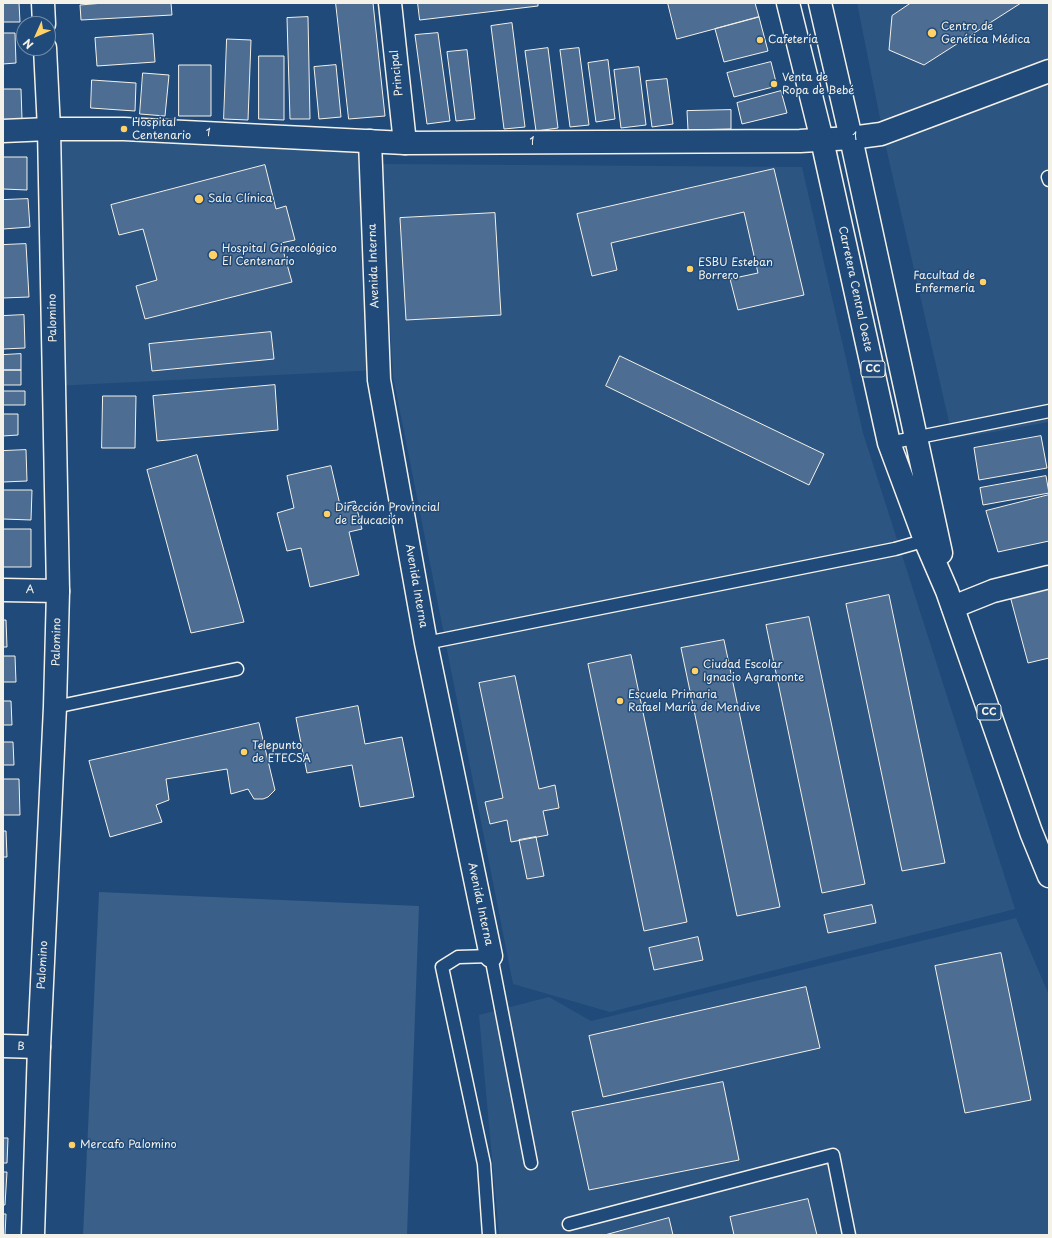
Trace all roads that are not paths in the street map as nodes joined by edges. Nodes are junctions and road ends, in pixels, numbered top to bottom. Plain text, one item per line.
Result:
1 (43, 3) edge
2 (390, 3) edge
3 (788, 3) edge
4 (820, 3) edge
5 (44, 16) edge
6 (45, 56) edge
7 (1049, 71) edge
8 (49, 129) junction
9 (3, 131) edge
10 (851, 138) junction
11 (822, 140) junction
12 (370, 141) junction
13 (405, 143) junction
14 (1049, 411) edge
15 (916, 437) junction
16 (889, 443) junction
17 (932, 538) junction
18 (1049, 577) edge
19 (3, 590) edge
20 (58, 591) junction
21 (950, 599) junction
22 (426, 643) junction
23 (237, 669) dead end
24 (55, 707) junction
25 (1049, 876) edge
26 (491, 956) junction
27 (3, 1046) edge
28 (39, 1047) junction
29 (532, 1163) dead end
30 (569, 1224) dead end
31 (33, 1235) edge
32 (488, 1235) edge
33 (848, 1235) edge

1 - 5 street
2 - 13 street, Principal
3 - 11 street, Carretera Central Oeste / CC
4 - 10 street, Carretera Central Oeste / CC
6 - 8 street, Palomino
7 - 10 street, 1
8 - 9 street, 1
8 - 12 street, 1
8 - 20 street, Palomino
10 - 11 street, 1
10 - 15 street, Carretera Central Oeste / CC
11 - 13 street, 1
11 - 16 street, Carretera Central Oeste / CC
12 - 13 street, 1
12 - 22 street, Avenida Interna
14 - 15 lane
15 - 16 lane
15 - 17 street, Carretera Central Oeste / CC
16 - 17 street, Carretera Central Oeste / CC
17 - 21 street, Carretera Central Oeste / CC
17 - 22 lane
18 - 21 street
19 - 20 street, A
20 - 24 street, Palomino
21 - 25 street, Carretera Central Oeste / CC
22 - 26 street, Avenida Interna
23 - 24 lane
24 - 28 street, Palomino
26 - 29 lane
26 - 32 lane
27 - 28 street, B
28 - 31 street, Palomino
30 - 33 lane

